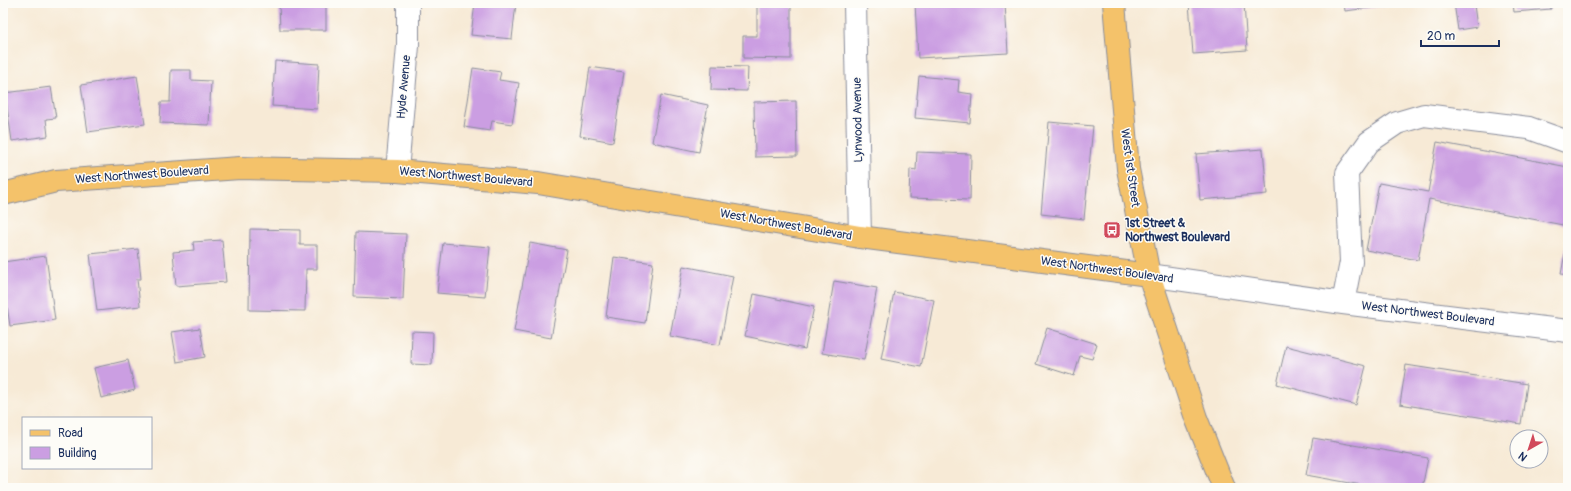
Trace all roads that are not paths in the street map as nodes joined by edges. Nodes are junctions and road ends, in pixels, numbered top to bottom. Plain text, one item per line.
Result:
1 (408, 3) edge
2 (855, 3) edge
3 (1114, 3) edge
4 (1568, 142) edge
5 (397, 171) junction
6 (3, 194) edge
7 (860, 237) junction
8 (1149, 276) junction
9 (1343, 303) junction
10 (1568, 331) edge
11 (1224, 488) edge

1 - 5 street, Hyde Avenue
2 - 7 street, Lynwood Avenue
3 - 8 main road, West 1st Street
4 - 9 street
5 - 6 main road, West Northwest Boulevard
5 - 7 main road, West Northwest Boulevard
7 - 8 main road, West Northwest Boulevard
8 - 9 street, West Northwest Boulevard
8 - 11 main road, West 1st Street
9 - 10 street, West Northwest Boulevard

